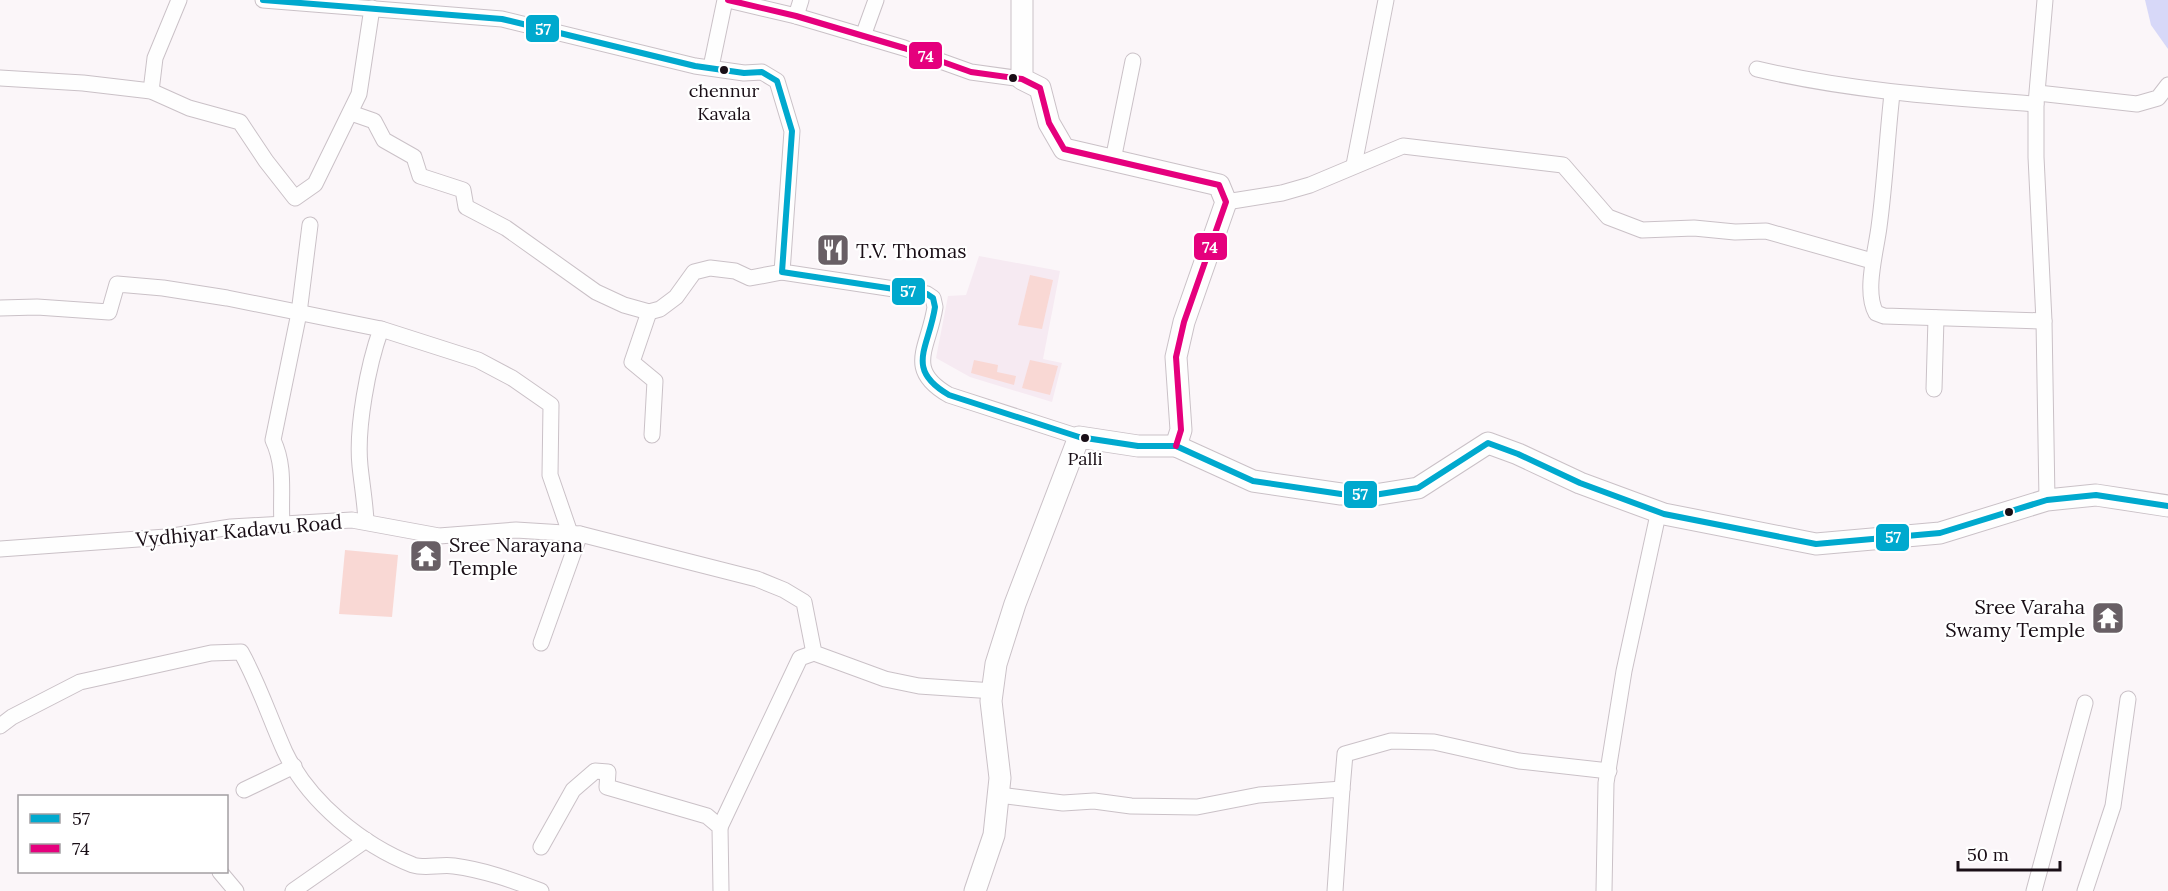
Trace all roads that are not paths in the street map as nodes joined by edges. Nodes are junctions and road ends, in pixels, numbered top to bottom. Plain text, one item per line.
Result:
1 (179, 0) edge
2 (263, 0) edge
3 (726, 0) edge
4 (801, 0) edge
5 (876, 0) edge
6 (1023, 0) edge
7 (1386, 0) edge
8 (2045, 0) edge
9 (438, 6) edge
10 (372, 8) junction
11 (796, 16) junction
12 (863, 36) junction
13 (1133, 61) dead end
14 (711, 67) junction
15 (1757, 69) dead end
16 (0, 78) edge
17 (1022, 79) junction
18 (2168, 86) edge
19 (151, 92) junction
20 (1892, 94) junction
21 (2037, 99) junction
22 (351, 113) junction
23 (1113, 160) junction
24 (1354, 165) junction
25 (1226, 202) junction
26 (310, 225) dead end
27 (1872, 261) junction
28 (782, 272) junction
29 (0, 308) edge
30 (649, 312) junction
31 (299, 313) junction
32 (1936, 318) junction
33 (2044, 321) junction
34 (381, 329) junction
35 (1934, 389) dead end
36 (652, 435) dead end
37 (1079, 437) junction
38 (1176, 446) junction
39 (2048, 500) junction
40 (2168, 506) edge
41 (1659, 510) junction
42 (366, 521) junction
43 (282, 524) junction
44 (575, 533) junction
45 (0, 549) edge
46 (541, 643) dead end
47 (814, 653) junction
48 (994, 691) junction
49 (2128, 699) dead end
50 (2085, 703) dead end
51 (0, 726) edge
52 (294, 766) junction
53 (1609, 771) junction
54 (1342, 789) junction
55 (244, 790) dead end
56 (999, 795) junction
57 (720, 827) junction
58 (366, 840) junction
59 (541, 847) dead end
60 (221, 873) edge
61 (303, 888) edge
62 (236, 891) edge
63 (541, 891) edge
64 (721, 891) edge
65 (975, 891) edge
66 (1335, 891) edge
67 (1604, 891) edge
68 (2034, 891) edge
69 (2085, 891) edge

1 - 19 street
2 - 10 street
3 - 11 street
3 - 14 street
4 - 11 street
5 - 12 street
6 - 17 street
7 - 24 street
8 - 21 street
9 - 10 street
9 - 14 street
10 - 22 street
11 - 12 street
12 - 17 street
13 - 23 street
14 - 28 street
15 - 20 street
16 - 19 street
17 - 23 street
18 - 21 street
19 - 22 street
20 - 21 street
20 - 27 street
21 - 33 street
22 - 30 street
23 - 25 street
24 - 25 street
24 - 27 street
25 - 38 street
26 - 31 street
27 - 32 street
28 - 30 street
28 - 37 street
29 - 31 street
30 - 36 street
31 - 34 street
31 - 43 street
32 - 33 street
32 - 35 street
33 - 39 street
34 - 42 street
34 - 44 street
37 - 38 street
37 - 48 street
38 - 41 street
39 - 40 street
39 - 41 street
41 - 53 street
42 - 43 street, Vydhiyar Kadavu Road
42 - 44 street, Vydhiyar Kadavu Road
43 - 45 street, Vydhiyar Kadavu Road
44 - 46 street
44 - 47 street, Vydhiyar Kadavu Road
47 - 48 street
47 - 57 street
48 - 56 street
49 - 69 street
50 - 68 street
51 - 52 street
52 - 55 street
52 - 58 street
53 - 54 street
53 - 67 street
54 - 56 street
54 - 66 street
56 - 65 street
57 - 59 street
57 - 64 street
58 - 61 street
58 - 63 street
60 - 62 street

